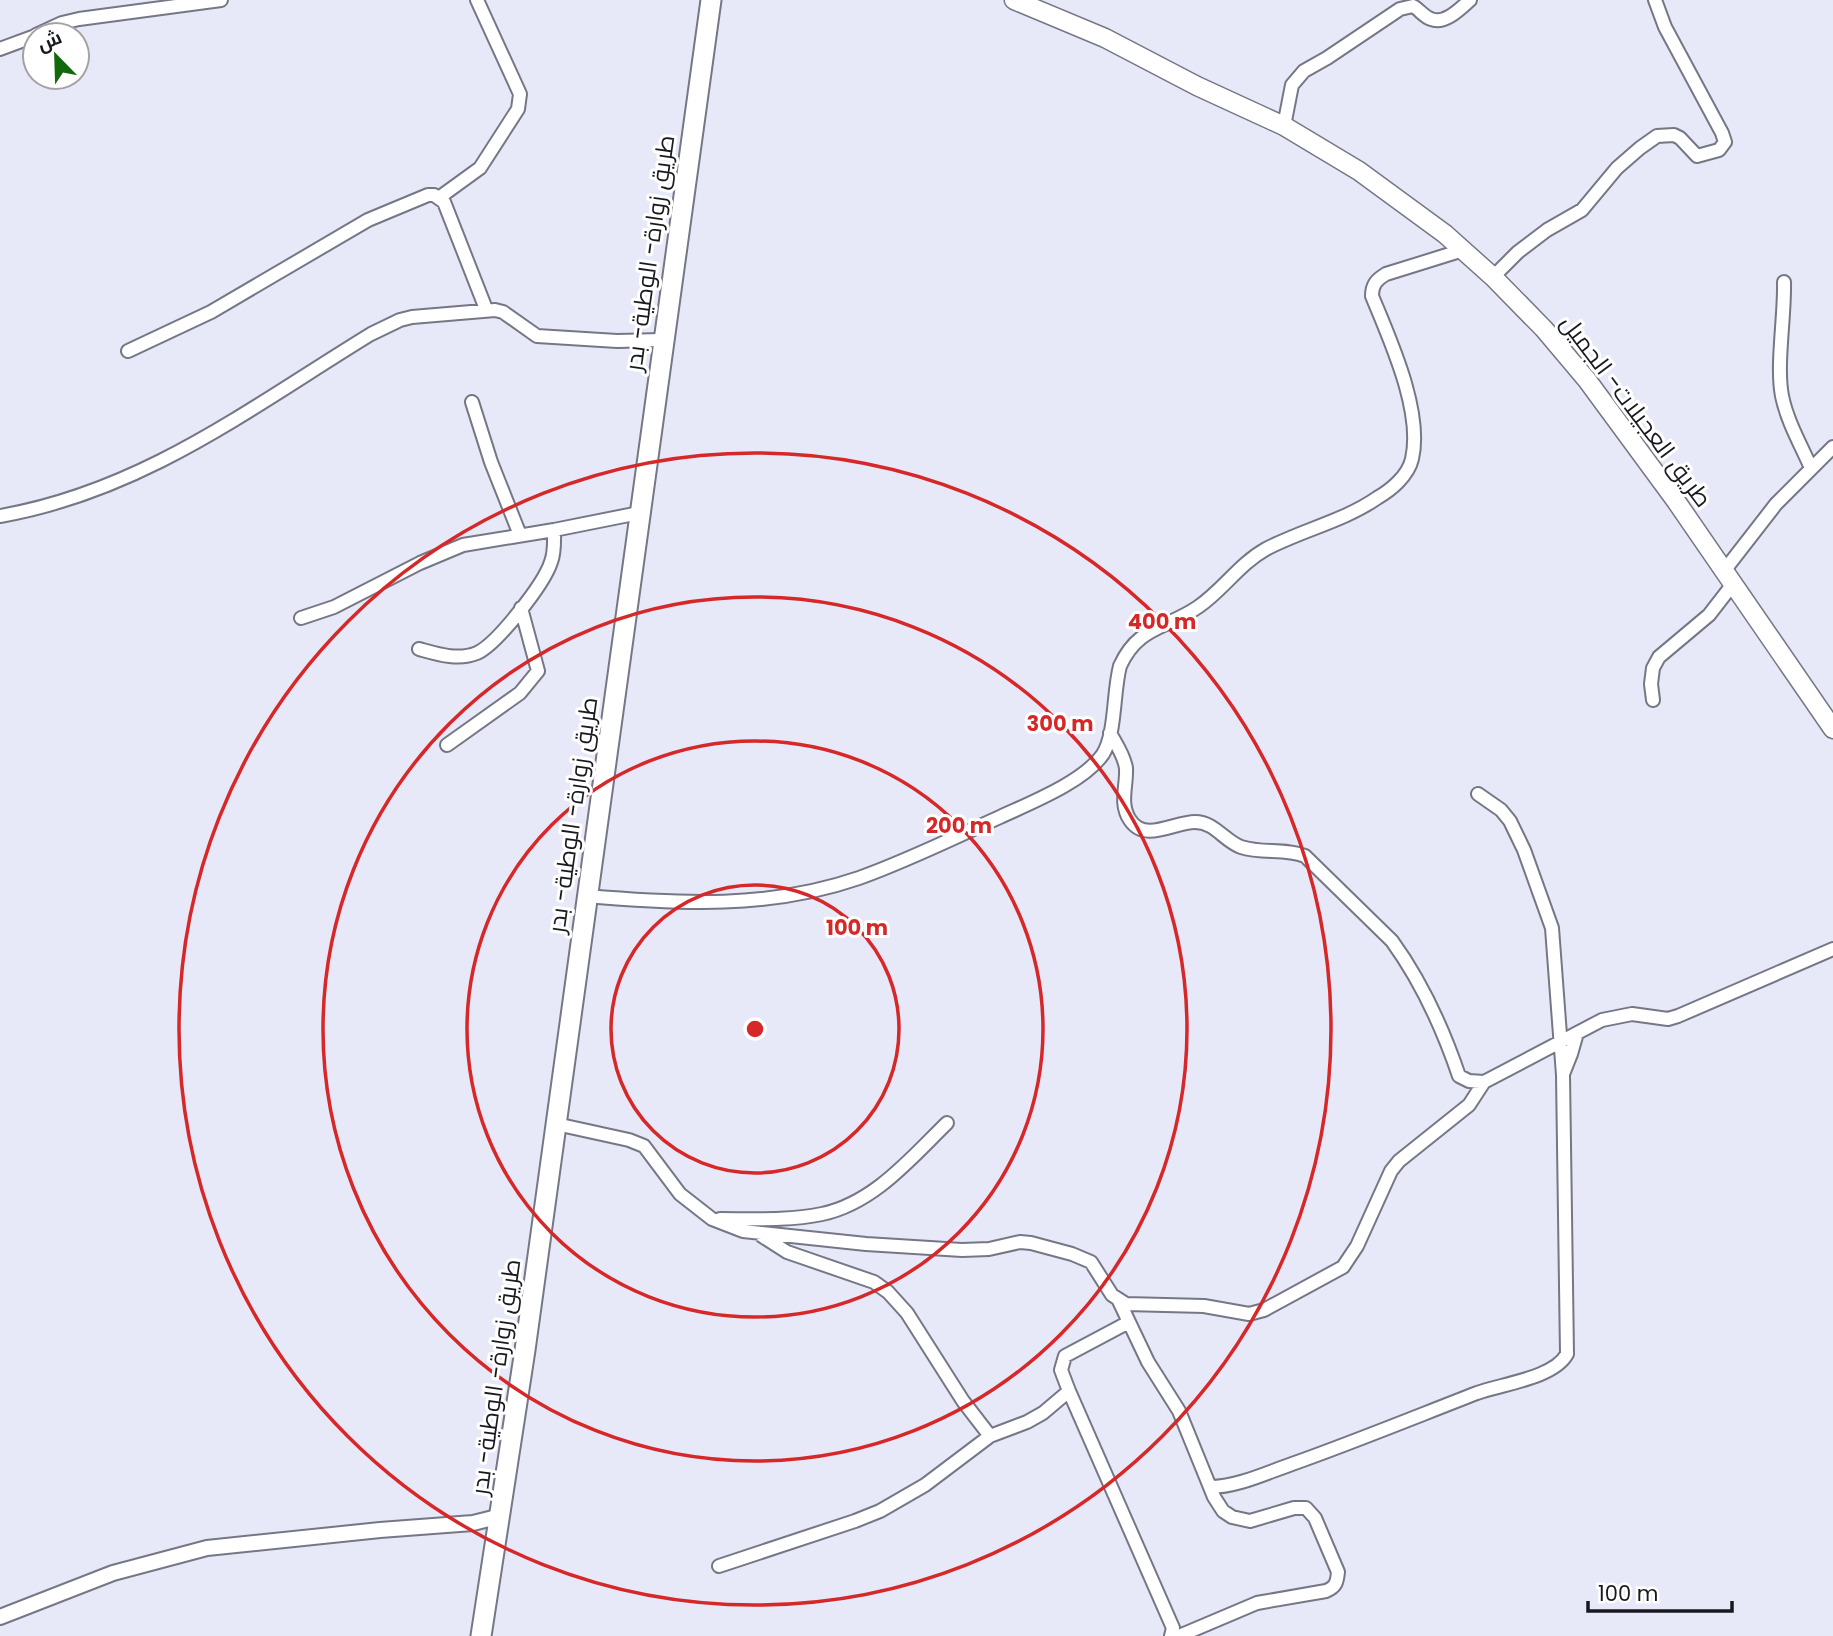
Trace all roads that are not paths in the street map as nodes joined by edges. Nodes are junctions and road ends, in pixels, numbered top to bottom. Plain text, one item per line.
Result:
1 (221, 0) edge
2 (477, 0) edge
3 (710, 0) edge
4 (1014, 0) edge
5 (1470, 0) edge
6 (1655, 0) edge
7 (70, 21) edge
8 (21, 41) edge
9 (0, 49) edge
10 (1284, 126) junction
11 (440, 197) junction
12 (1463, 250) junction
13 (1493, 277) junction
14 (1784, 282) dead end
15 (486, 309) junction
16 (662, 340) junction
17 (128, 351) dead end
18 (472, 402) dead end
19 (1833, 447) edge
20 (1811, 468) junction
21 (639, 513) junction
22 (0, 516) edge
23 (554, 530) junction
24 (520, 535) junction
25 (1729, 577) junction
26 (521, 608) junction
27 (301, 618) dead end
28 (419, 649) dead end
29 (1653, 700) dead end
30 (1833, 729) edge
31 (1110, 733) junction
32 (447, 745) dead end
33 (1478, 794) dead end
34 (587, 896) junction
35 (1833, 949) edge
36 (1577, 1033) junction
37 (1559, 1042) junction
38 (1563, 1075) junction
39 (1459, 1076) junction
40 (1484, 1082) junction
41 (1469, 1105) junction
42 (947, 1123) dead end
43 (556, 1124) junction
44 (712, 1219) junction
45 (759, 1234) junction
46 (1119, 1301) junction
47 (1129, 1322) junction
48 (1069, 1391) junction
49 (990, 1436) junction
50 (1210, 1487) junction
51 (501, 1516) junction
52 (719, 1566) dead end
53 (0, 1618) edge
54 (1178, 1633) edge
55 (481, 1636) edge

1 - 7 street
2 - 11 street
3 - 16 highway, طريق زوارة- الوطية- بدر
4 - 10 main road, طريق العجيلات- الجميل
5 - 10 street
6 - 13 street
8 - 9 street
10 - 12 main road, طريق العجيلات- الجميل
11 - 15 street
11 - 17 street
12 - 13 main road, طريق العجيلات- الجميل
12 - 31 street
13 - 25 main road, طريق العجيلات- الجميل
14 - 20 street
15 - 16 street
15 - 22 street
16 - 21 highway, طريق زوارة- الوطية- بدر
18 - 24 street
19 - 20 street
20 - 25 street
21 - 23 street
21 - 34 highway, طريق زوارة- الوطية- بدر
23 - 24 street
23 - 26 street
24 - 27 street
25 - 29 street
25 - 30 main road, طريق العجيلات- الجميل
26 - 28 street
26 - 32 street
31 - 34 street
31 - 39 street
33 - 37 street
34 - 43 highway, طريق زوارة- الوطية- بدر
35 - 36 street
36 - 37 street
36 - 38 street
37 - 38 street
37 - 40 street
38 - 50 street
39 - 40 street
39 - 41 street
40 - 41 street
41 - 46 street
42 - 44 street
43 - 44 street
43 - 51 highway, طريق زوارة- الوطية- بدر
44 - 45 street
45 - 46 street
45 - 49 street
46 - 47 street
47 - 48 street
47 - 50 street
48 - 49 street
48 - 54 street
49 - 52 street
50 - 54 street
51 - 53 street
51 - 55 highway, طريق زوارة- الوطية- بدر

